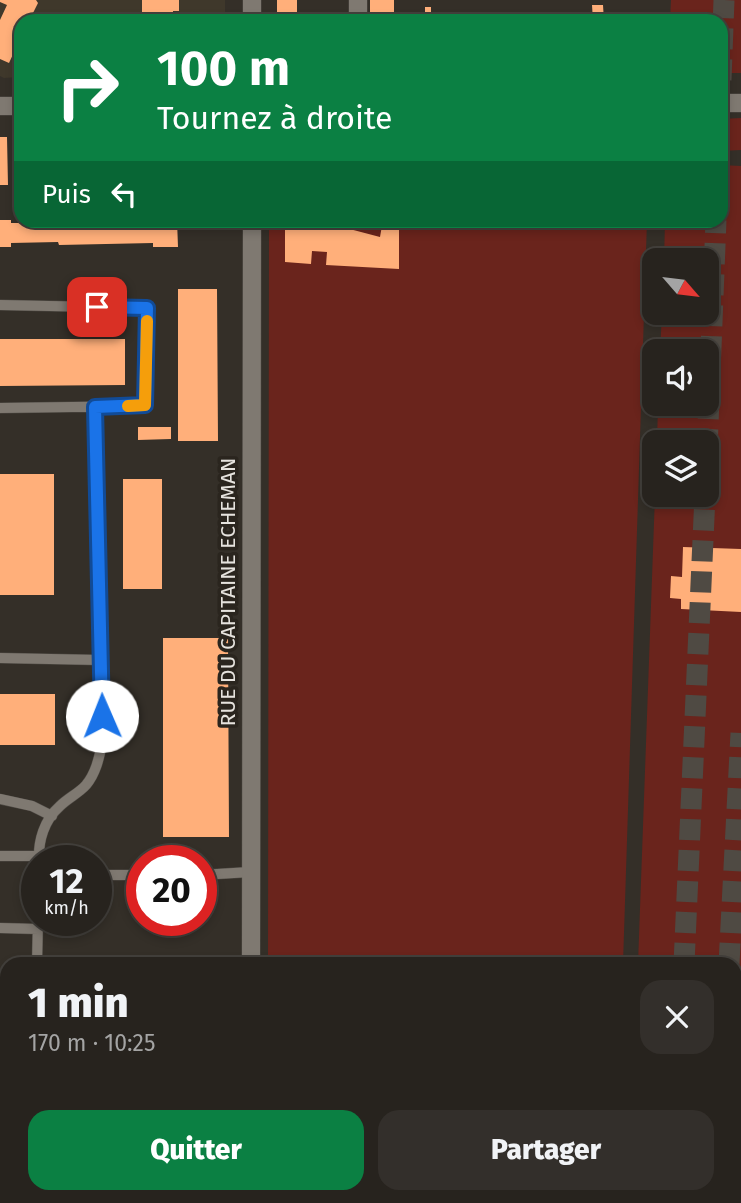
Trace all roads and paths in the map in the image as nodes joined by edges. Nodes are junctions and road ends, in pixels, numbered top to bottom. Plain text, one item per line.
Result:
1 (252, 228) edge
2 (0, 305) edge
3 (95, 407) junction
4 (0, 408) edge
5 (0, 658) edge
6 (100, 660) junction
7 (0, 799) edge
8 (52, 816) junction
9 (39, 845) edge
10 (0, 856) edge
11 (21, 857) edge
12 (250, 872) junction
13 (217, 873) edge
14 (21, 927) edge
15 (0, 929) edge
16 (38, 936) edge
17 (37, 957) edge
18 (251, 957) edge

1 - 12 street, RUE DU CAPITAINE ECHEMAN
2 - 3 lane
3 - 4 lane
3 - 6 lane
5 - 6 lane
6 - 8 lane
7 - 8 lane
8 - 9 lane
10 - 11 lane
12 - 13 lane
12 - 18 street, RUE DU CAPITAINE ECHEMAN
14 - 15 lane
16 - 17 lane

